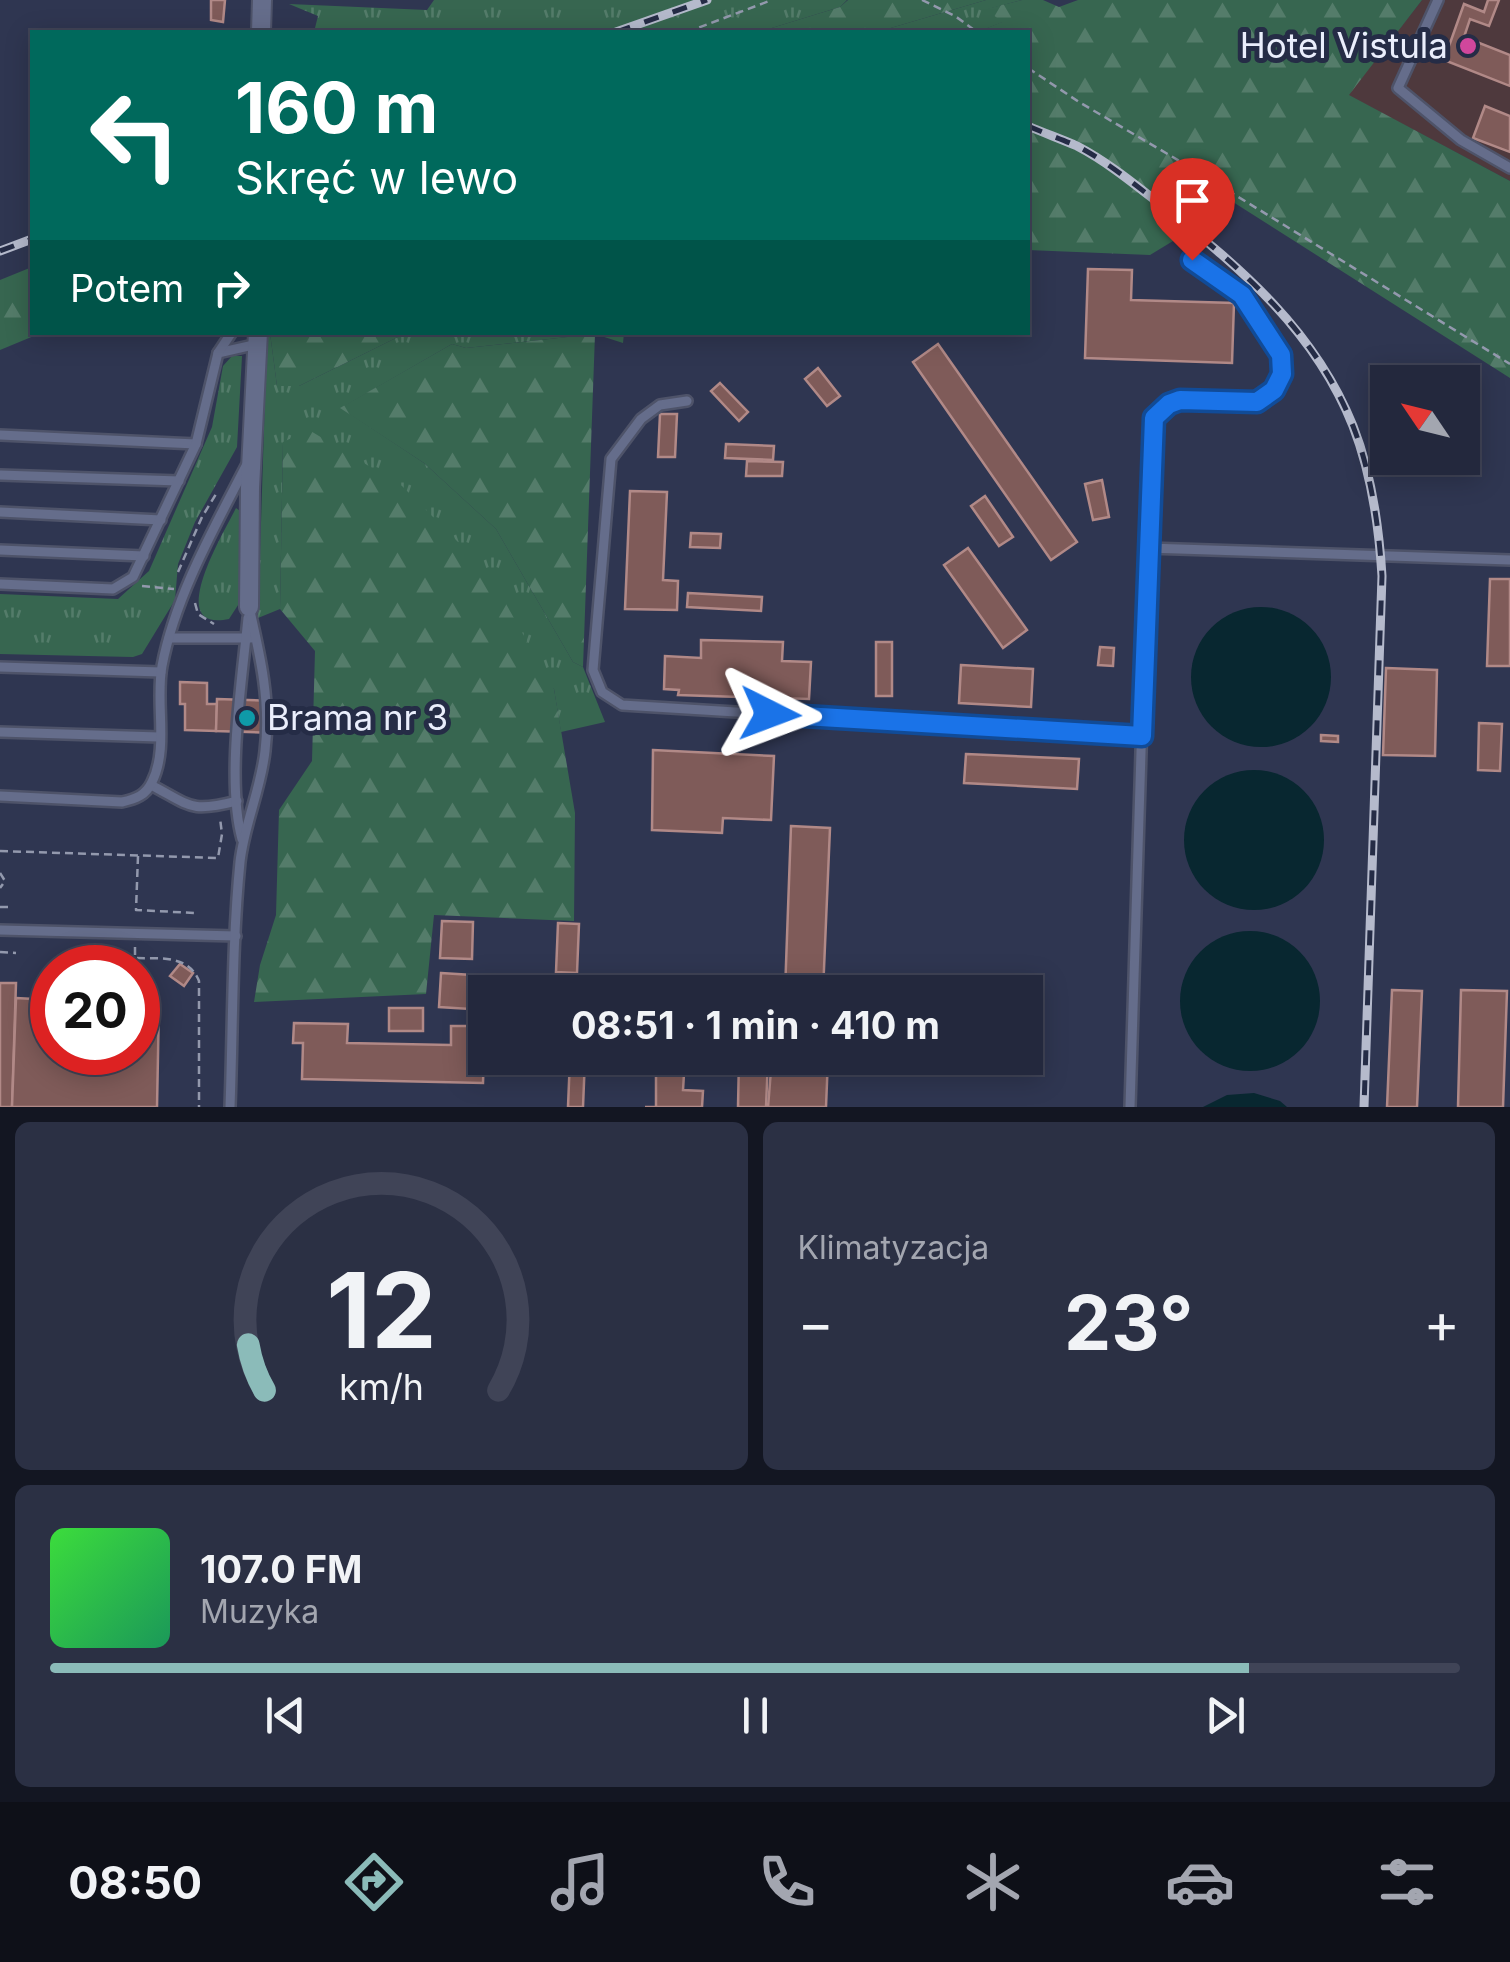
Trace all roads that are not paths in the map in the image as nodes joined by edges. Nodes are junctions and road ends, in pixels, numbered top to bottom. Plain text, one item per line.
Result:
1 (262, 0) edge
2 (1438, 0) edge
3 (262, 30) edge
4 (1510, 168) edge
5 (1192, 260) dead end
6 (230, 335) edge
7 (258, 338) edge
8 (218, 353) junction
9 (686, 401) dead end
10 (0, 435) edge
11 (196, 444) junction
12 (252, 454) junction
13 (0, 475) edge
14 (179, 481) junction
15 (0, 512) edge
16 (161, 520) junction
17 (1148, 548) junction
18 (0, 550) edge
19 (144, 556) junction
20 (1510, 560) edge
21 (0, 584) edge
22 (249, 607) joint
23 (169, 638) junction
24 (251, 638) junction
25 (0, 668) edge
26 (160, 672) junction
27 (0, 732) edge
28 (1142, 736) junction
29 (159, 737) junction
30 (151, 786) junction
31 (0, 796) edge
32 (237, 800) junction
33 (242, 839) junction
34 (0, 930) edge
35 (236, 936) junction
36 (230, 1107) edge
37 (1130, 1107) edge

1 - 3 street
2 - 4 lane
5 - 17 lane
6 - 8 lane
7 - 8 lane
7 - 12 street
8 - 11 lane
9 - 28 lane
10 - 11 lane
11 - 14 lane
12 - 22 street
12 - 23 lane
13 - 14 lane
14 - 16 lane
15 - 16 lane
16 - 19 lane
17 - 20 lane
17 - 28 lane
18 - 19 lane
19 - 21 lane
22 - 24 lane
23 - 24 lane
23 - 26 lane
24 - 32 lane
24 - 33 lane
25 - 26 lane
26 - 29 lane
27 - 29 lane
28 - 37 lane
29 - 30 lane
30 - 31 lane
30 - 32 lane
32 - 33 lane
33 - 35 lane
34 - 35 lane
35 - 36 lane

